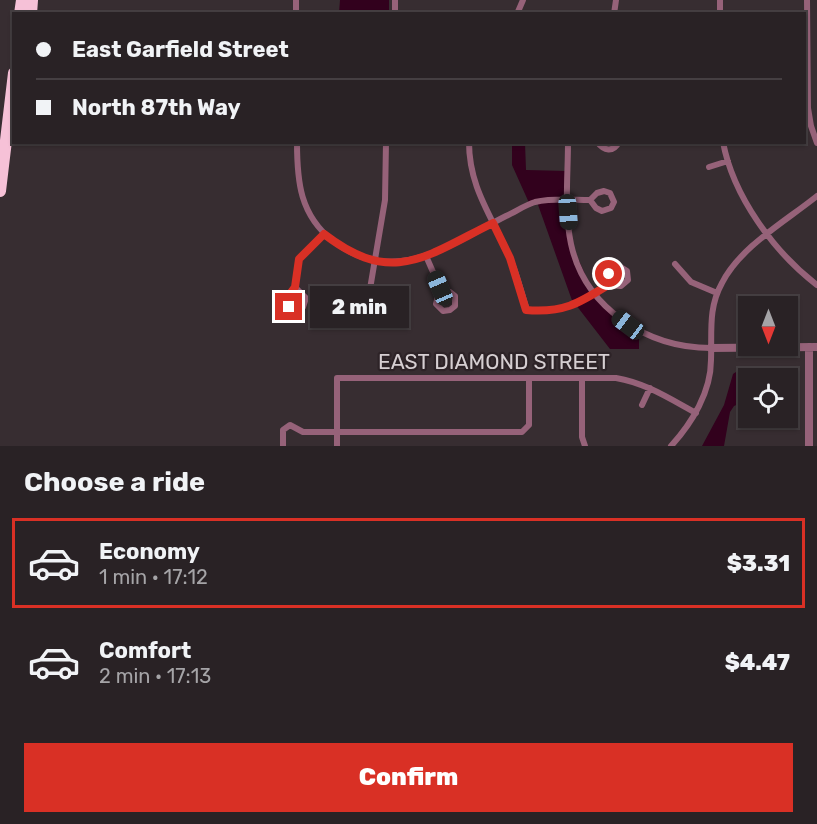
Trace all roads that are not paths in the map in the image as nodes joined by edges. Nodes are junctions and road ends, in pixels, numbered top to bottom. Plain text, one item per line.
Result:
1 (807, 0) edge
2 (12, 90) edge
3 (12, 122) edge
4 (6, 143) junction
5 (817, 143) edge
6 (297, 144) edge
7 (386, 144) edge
8 (469, 144) edge
9 (568, 144) edge
10 (599, 144) edge
11 (617, 144) edge
12 (724, 144) edge
13 (728, 161) junction
14 (709, 167) dead end
15 (0, 191) edge
16 (817, 196) edge
17 (568, 200) junction
18 (590, 200) dead end
19 (493, 223) junction
20 (324, 234) junction
21 (768, 234) junction
22 (426, 256) junction
23 (374, 261) junction
24 (675, 264) dead end
25 (608, 285) dead end
26 (817, 285) edge
27 (295, 287) dead end
28 (440, 288) dead end
29 (370, 289) dead end
30 (717, 293) junction
31 (594, 294) junction
32 (813, 347) edge
33 (711, 348) junction
34 (529, 378) junction
35 (582, 378) junction
36 (650, 388) junction
37 (642, 405) dead end
38 (696, 413) junction
39 (337, 432) junction
40 (283, 446) edge
41 (337, 446) edge
42 (585, 446) edge
43 (671, 446) edge
44 (809, 446) edge

1 - 5 street
2 - 4 highway
3 - 4 highway
4 - 15 highway
6 - 20 street
7 - 23 street
8 - 19 street
9 - 17 street
10 - 11 street
12 - 13 street
13 - 14 street
13 - 21 street
16 - 21 street
17 - 18 street
17 - 19 street
17 - 31 street
19 - 22 street
19 - 31 street
20 - 23 street
20 - 27 street
21 - 26 street
21 - 30 street
22 - 23 street
22 - 28 street
23 - 29 street
24 - 30 street
25 - 31 street
30 - 33 street
31 - 33 street
32 - 33 street
32 - 44 street
33 - 38 street
34 - 35 street, EAST DIAMOND STREET
34 - 39 street
34 - 39 street, EAST DIAMOND STREET
35 - 36 street, EAST DIAMOND STREET
35 - 42 street
36 - 37 street
36 - 38 street, EAST DIAMOND STREET
38 - 43 street
39 - 40 street
39 - 41 street

